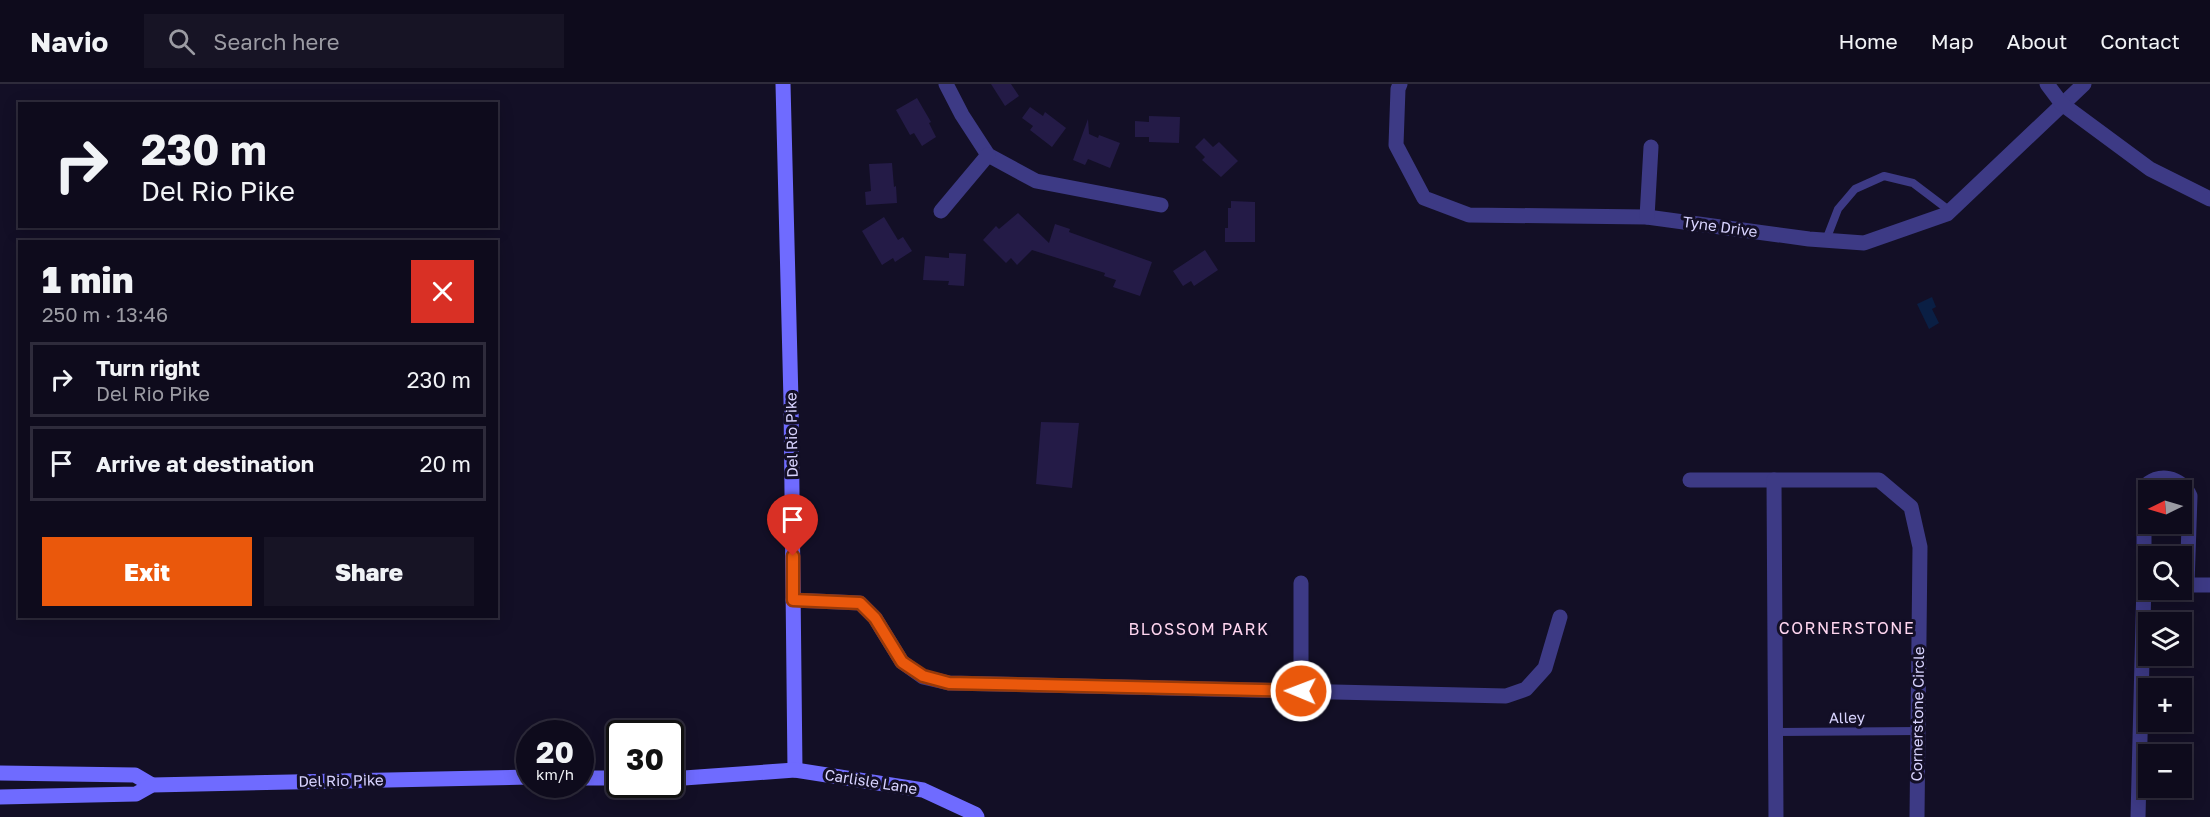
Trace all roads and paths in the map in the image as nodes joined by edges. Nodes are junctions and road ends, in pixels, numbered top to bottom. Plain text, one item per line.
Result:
1 (783, 84) edge
2 (946, 84) edge
3 (1400, 84) edge
4 (2047, 84) edge
5 (2084, 84) edge
6 (2062, 104) junction
7 (1651, 147) dead end
8 (988, 155) junction
9 (2210, 199) edge
10 (1161, 205) dead end
11 (941, 211) dead end
12 (1950, 211) junction
13 (1647, 218) junction
14 (1826, 240) junction
15 (1690, 480) dead end
16 (1774, 480) junction
17 (2145, 546) edge
18 (2187, 546) edge
19 (1301, 584) dead end
20 (2192, 585) edge
21 (2210, 585) edge
22 (793, 600) junction
23 (2145, 600) edge
24 (1560, 617) dead end
25 (1301, 691) junction
26 (1918, 731) junction
27 (1775, 732) junction
28 (795, 770) junction
29 (0, 773) edge
30 (516, 777) edge
31 (684, 777) edge
32 (152, 785) junction
33 (0, 797) edge
34 (977, 817) edge
35 (1776, 817) edge
36 (1917, 817) edge
37 (2138, 817) edge

1 - 22 street, Del Rio Pike
2 - 8 street
3 - 13 street, Tyne Drive
4 - 6 street
5 - 6 street, Tyne Drive
6 - 9 street
6 - 12 street, Tyne Drive
7 - 13 street
8 - 10 street
8 - 11 street
12 - 14 street, Tyne Drive
12 - 14 lane
13 - 14 street, Tyne Drive
15 - 16 street, Cornerstone Circle
16 - 26 street, Cornerstone Circle
16 - 27 street
17 - 18 street
19 - 25 street
20 - 21 street
22 - 25 street
22 - 28 street, Del Rio Pike
23 - 37 street
24 - 25 street
26 - 27 lane, Alley
26 - 36 street, Cornerstone Circle
27 - 35 street
28 - 31 street
28 - 34 street, Carlisle Lane
29 - 32 street, Del Rio Pike
30 - 32 street, Del Rio Pike
32 - 33 street, Del Rio Pike

